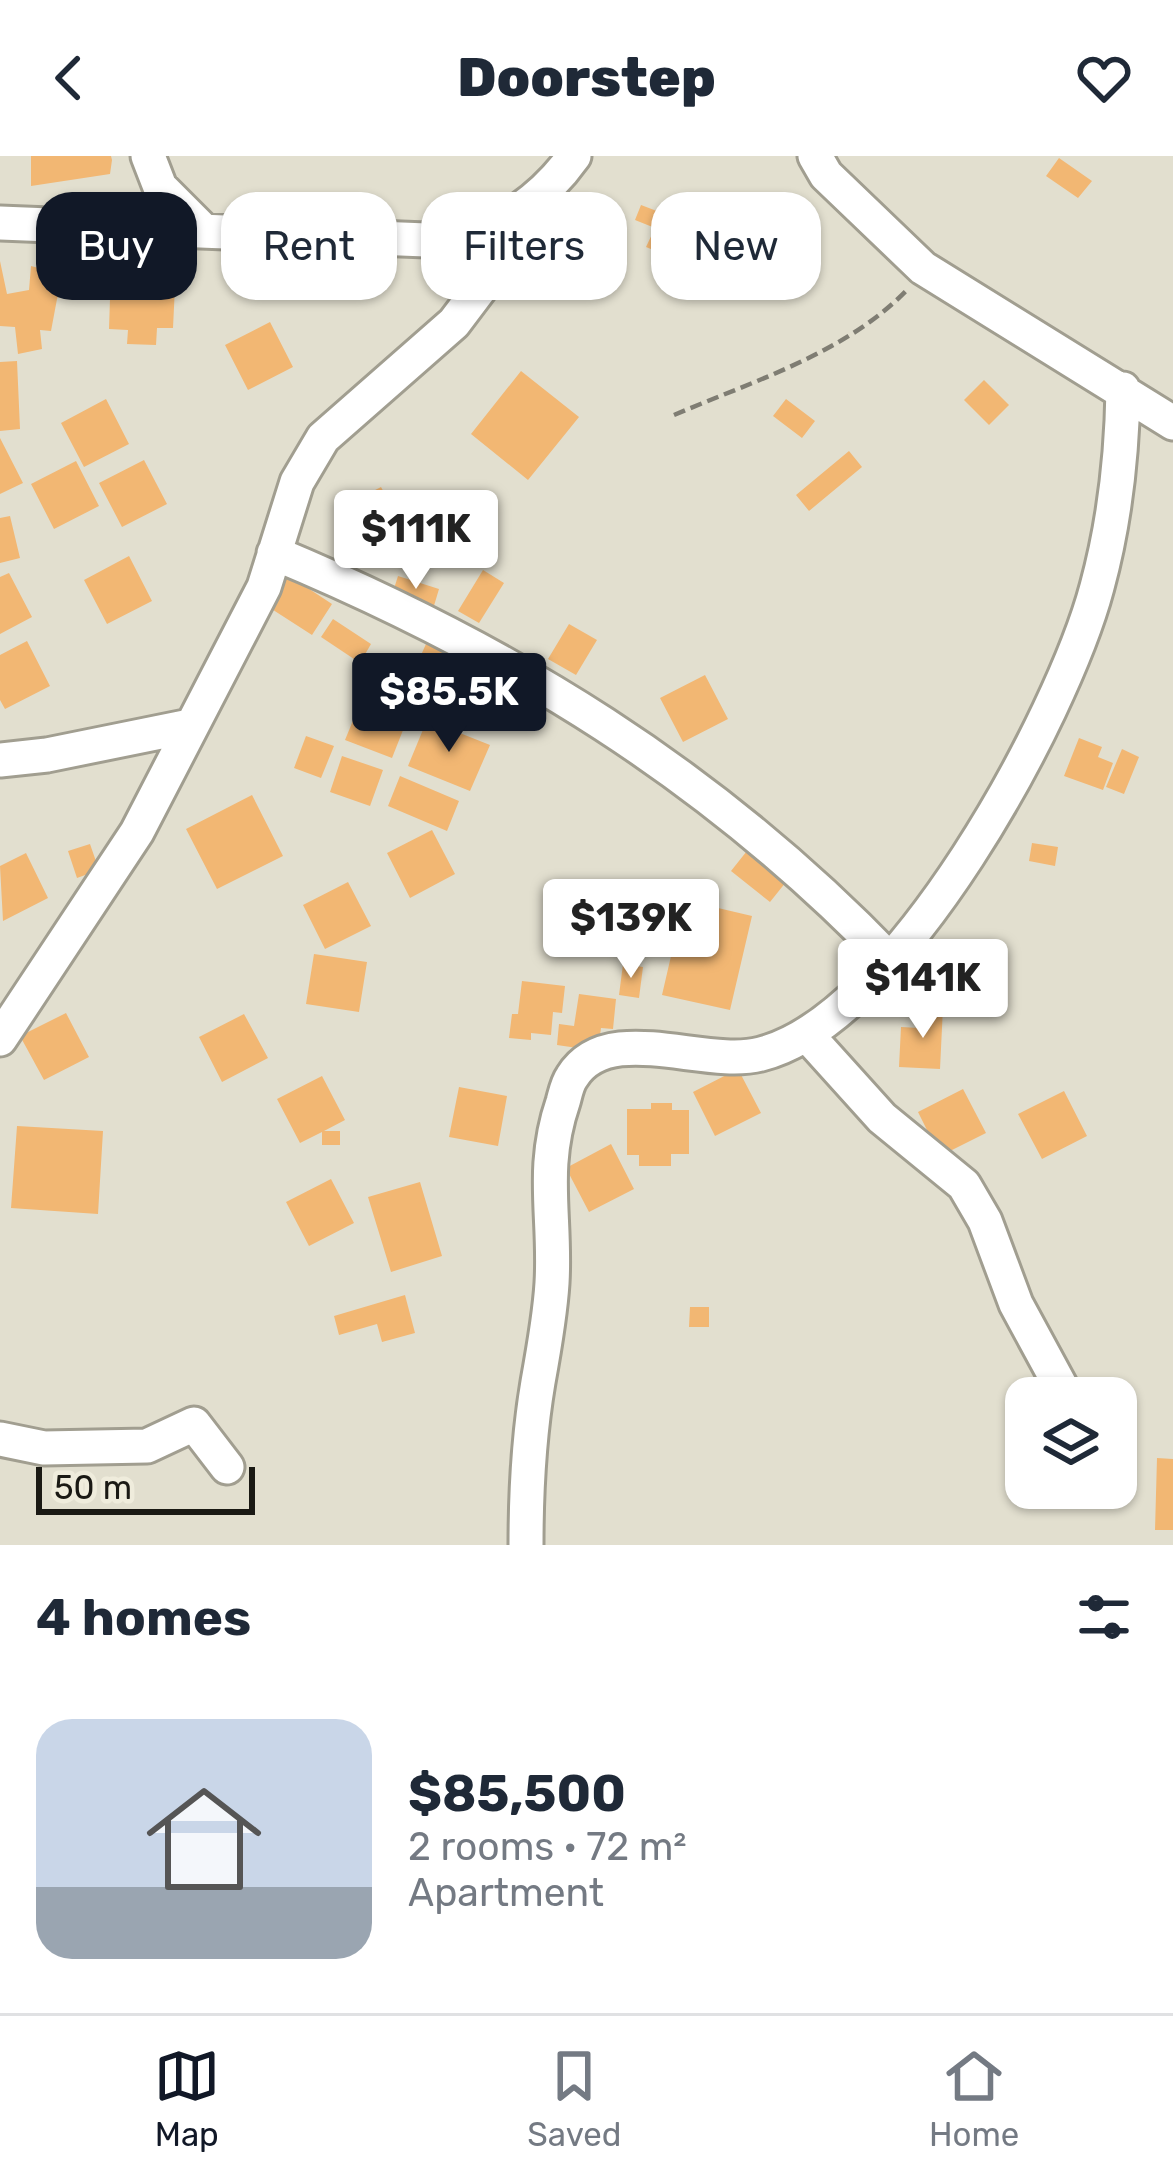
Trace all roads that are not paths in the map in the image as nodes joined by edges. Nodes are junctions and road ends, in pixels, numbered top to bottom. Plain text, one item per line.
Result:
1 (148, 156) edge
2 (574, 156) edge
3 (815, 156) edge
4 (536, 192) edge
5 (0, 223) edge
6 (204, 231) junction
7 (421, 243) edge
8 (471, 300) edge
9 (1123, 389) junction
10 (1173, 424) edge
11 (274, 553) junction
12 (190, 726) junction
13 (0, 760) edge
14 (890, 961) junction
15 (808, 1036) junction
16 (0, 1039) edge
17 (1055, 1377) edge
18 (0, 1439) edge
19 (227, 1467) dead end
20 (526, 1545) edge

1 - 6 street
2 - 4 street
3 - 9 street
5 - 6 street
6 - 7 street
8 - 11 street
9 - 10 street
9 - 14 street
11 - 12 street
11 - 14 street
12 - 13 street
12 - 16 street
14 - 15 street
15 - 17 street
15 - 20 street
18 - 19 street

